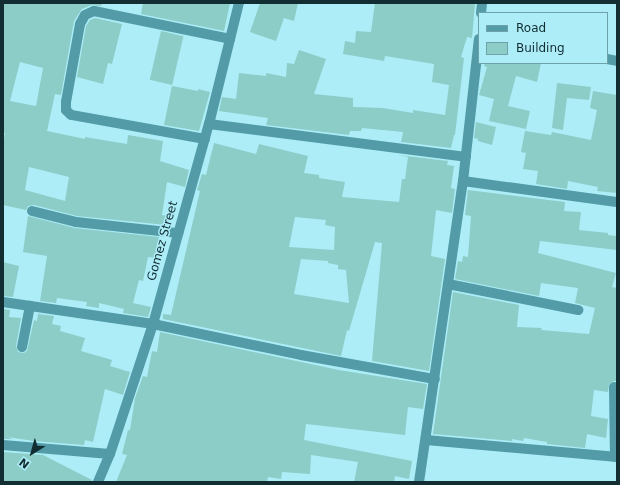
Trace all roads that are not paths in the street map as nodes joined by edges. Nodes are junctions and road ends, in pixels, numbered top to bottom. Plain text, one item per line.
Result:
1 (239, 3) edge
2 (230, 39) junction
3 (478, 48) edge
4 (209, 124) junction
5 (205, 139) junction
6 (466, 157) junction
7 (463, 181) junction
8 (617, 202) edge
9 (32, 211) dead end
10 (178, 233) junction
11 (448, 284) junction
12 (3, 302) edge
13 (30, 306) junction
14 (578, 310) dead end
15 (153, 324) junction
16 (22, 347) dead end
17 (435, 379) junction
18 (614, 387) dead end
19 (426, 440) junction
20 (3, 445) edge
21 (110, 454) junction
22 (616, 457) edge
23 (98, 482) edge
24 (419, 482) edge

1 - 2 street, Gomez Street
2 - 4 street, Gomez Street
2 - 5 street
3 - 6 street
4 - 5 street, Gomez Street
4 - 6 street
5 - 10 street, Gomez Street
6 - 7 street
7 - 8 street
7 - 11 street
9 - 10 street
10 - 15 street, Gomez Street
11 - 14 street
11 - 17 street
12 - 13 street
13 - 15 street
13 - 16 street
15 - 17 street
15 - 21 street, Gomez Street
17 - 19 street
18 - 22 street
19 - 22 street
19 - 24 street
20 - 21 street
21 - 23 street, Gomez Street

